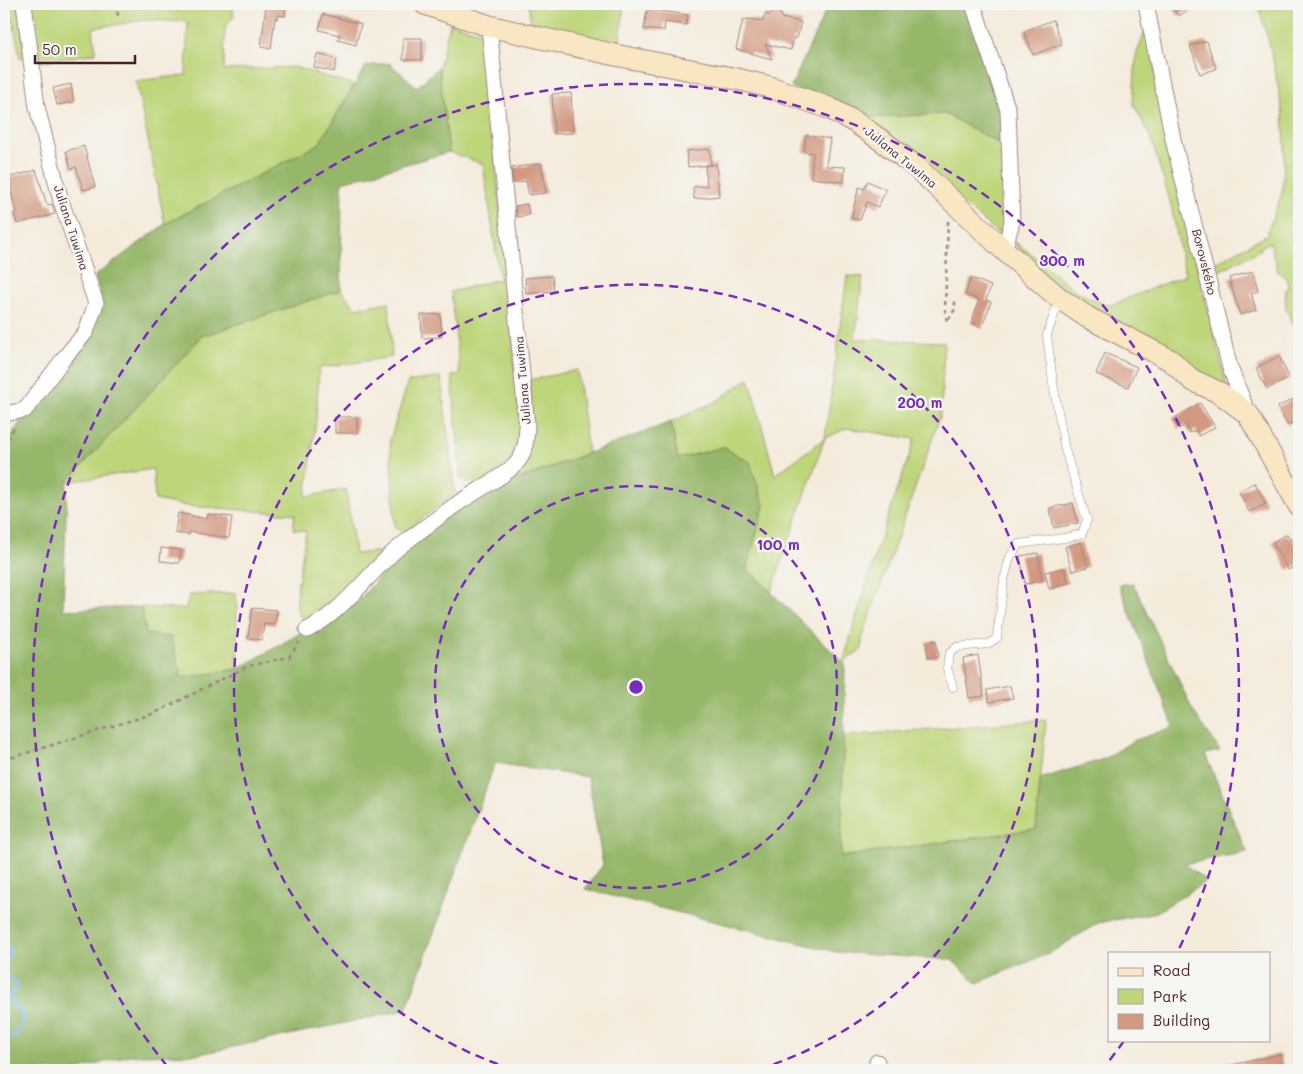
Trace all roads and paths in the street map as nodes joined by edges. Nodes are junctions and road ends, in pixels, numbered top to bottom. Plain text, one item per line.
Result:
1 (24, 4) edge
2 (115, 4) edge
3 (425, 4) edge
4 (973, 4) edge
5 (1146, 4) edge
6 (119, 19) dead end
7 (489, 26) junction
8 (952, 200) junction
9 (1004, 250) junction
10 (1059, 298) junction
11 (955, 300) dead end
12 (1227, 386) junction
13 (25, 410) junction
14 (4, 414) edge
15 (4, 446) edge
16 (1299, 506) edge
17 (307, 630) joint
18 (953, 687) dead end
19 (4, 760) edge

1 - 13 street, Juliana Tuwima
2 - 6 path
3 - 7 street, Juliana Tuwima
4 - 9 street
5 - 12 street, Borovského
7 - 8 street, Juliana Tuwima
7 - 17 street, Juliana Tuwima
8 - 9 street, Juliana Tuwima
8 - 11 path
9 - 10 street, Juliana Tuwima
10 - 12 street, Juliana Tuwima
10 - 18 lane
12 - 16 street, Juliana Tuwima
13 - 14 street
13 - 15 path
17 - 19 path

